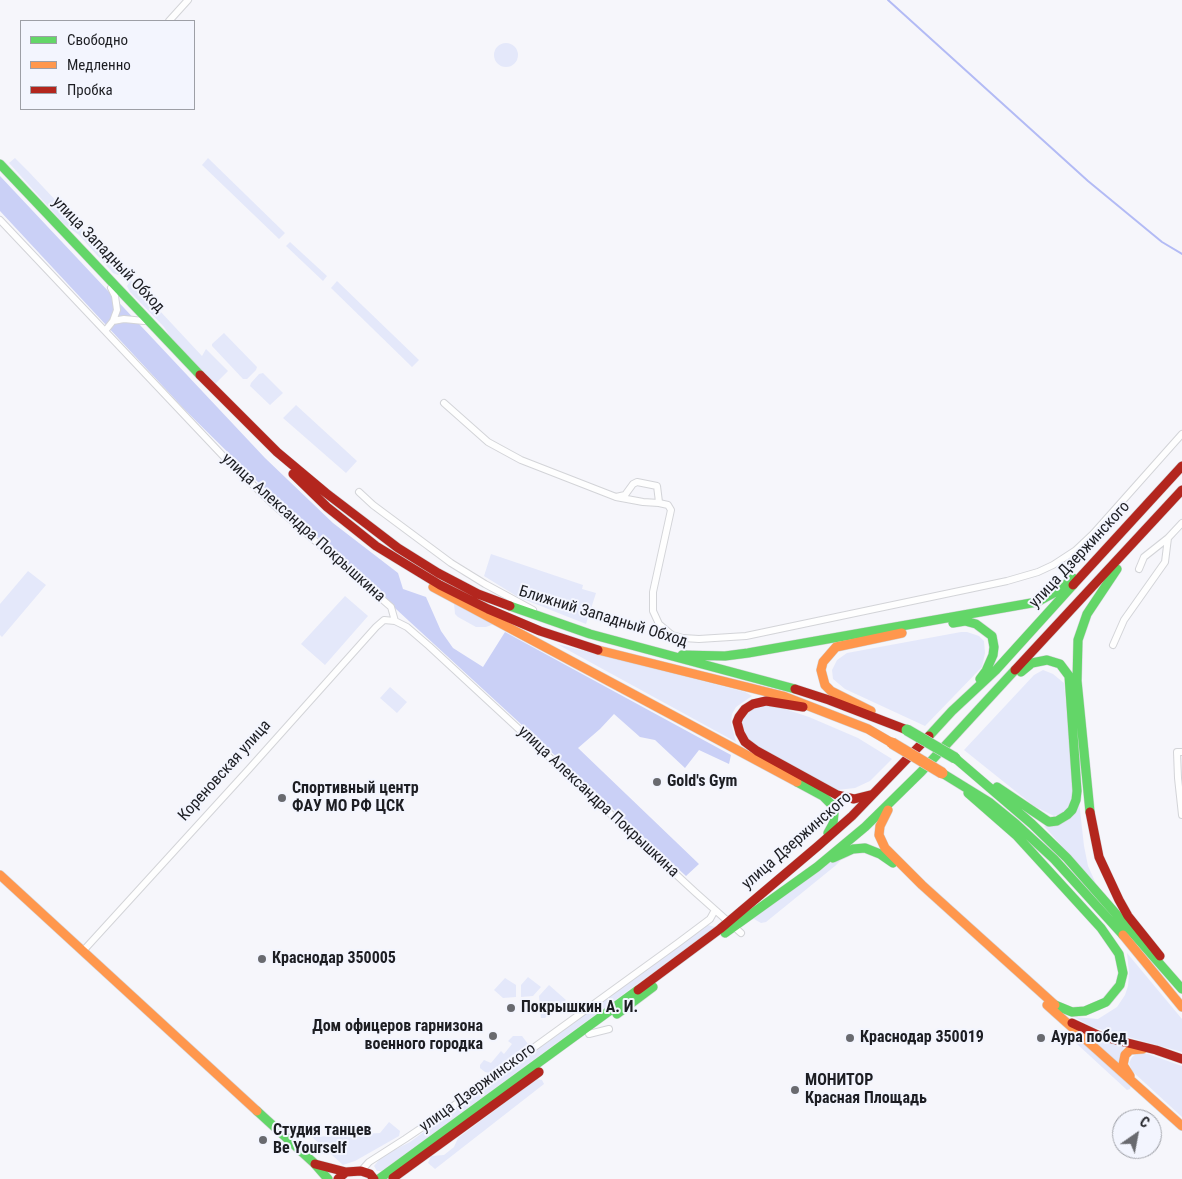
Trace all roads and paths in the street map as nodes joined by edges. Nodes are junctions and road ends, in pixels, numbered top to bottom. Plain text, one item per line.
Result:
1 (188, 0) edge
2 (169, 20) edge
3 (0, 164) edge
4 (0, 171) edge
5 (0, 220) edge
6 (111, 288) junction
7 (113, 321) junction
8 (144, 322) junction
9 (105, 331) junction
10 (193, 368) joint
11 (444, 403) dead end
12 (1182, 434) edge
13 (1182, 466) edge
14 (1182, 490) edge
15 (359, 492) dead end
16 (616, 497) junction
17 (659, 503) junction
18 (1155, 519) junction
19 (1182, 523) edge
20 (1168, 538) junction
21 (1116, 540) junction
22 (376, 546) junction
23 (1139, 569) dead end
24 (395, 621) junction
25 (573, 628) junction
26 (1113, 645) dead end
27 (658, 658) junction
28 (826, 712) junction
29 (952, 712) junction
30 (896, 725) junction
31 (952, 739) junction
32 (1180, 752) edge
33 (960, 762) junction
34 (921, 772) junction
35 (945, 774) junction
36 (881, 787) junction
37 (1182, 815) edge
38 (814, 850) junction
39 (817, 867) junction
40 (0, 874) edge
41 (715, 910) junction
42 (734, 927) junction
43 (83, 951) junction
44 (1182, 985) edge
45 (1182, 988) edge
46 (1045, 1003) junction
47 (1182, 1006) edge
48 (609, 1029) dead end
49 (589, 1034) junction
50 (1156, 1050) junction
51 (1182, 1058) edge
52 (1136, 1085) junction
53 (1182, 1126) edge
54 (314, 1163) junction
55 (362, 1171) junction
56 (342, 1175) edge
57 (328, 1179) edge
58 (374, 1179) edge
59 (379, 1179) edge
60 (391, 1179) edge

1 - 2 street
3 - 10 main road, улица Западный Обход
4 - 6 main road, улица Западный Обход
5 - 9 street, улица Александра Покрышкина
6 - 7 street
6 - 8 main road, улица Западный Обход
7 - 8 street
7 - 9 street
8 - 22 main road, улица Западный Обход
9 - 24 street, улица Александра Покрышкина
10 - 25 main road, Ближний Западный Обход
11 - 16 street
12 - 17 street
13 - 21 main road, улица Дзержинского
14 - 18 main road, улица Дзержинского
15 - 25 street
16 - 17 street
16 - 17 street
18 - 31 main road, улица Дзержинского
18 - 44 main road
19 - 20 street
20 - 23 street
20 - 26 street
21 - 27 main road
21 - 29 main road, улица Дзержинского
22 - 27 main road
22 - 38 main road
24 - 41 street, улица Александра Покрышкина
24 - 43 street, Кореновская улица
25 - 27 main road, Ближний Западный Обход
27 - 28 main road
27 - 30 main road, Ближний Западный Обход
28 - 35 main road, bridge
28 - 36 main road
29 - 30 main road
29 - 36 main road, улица Дзержинского
30 - 33 main road, bridge
31 - 33 main road
31 - 34 main road, улица Дзержинского
32 - 37 street
33 - 45 main road
34 - 35 main road
34 - 39 main road, улица Дзержинского
35 - 47 main road
36 - 38 main road, улица Дзержинского
38 - 42 main road, улица Дзержинского
39 - 42 main road, улица Дзержинского
39 - 46 main road
40 - 43 main road
41 - 42 street, улица Александра Покрышкина
41 - 55 street, улица Дзержинского
42 - 49 main road, улица Дзержинского
42 - 59 main road, улица Дзержинского
43 - 54 main road
46 - 50 main road
46 - 52 main road
48 - 49 street
49 - 60 main road, улица Дзержинского
50 - 51 main road
50 - 52 main road
52 - 53 main road
54 - 56 main road
54 - 57 main road
55 - 56 main road
55 - 58 main road

